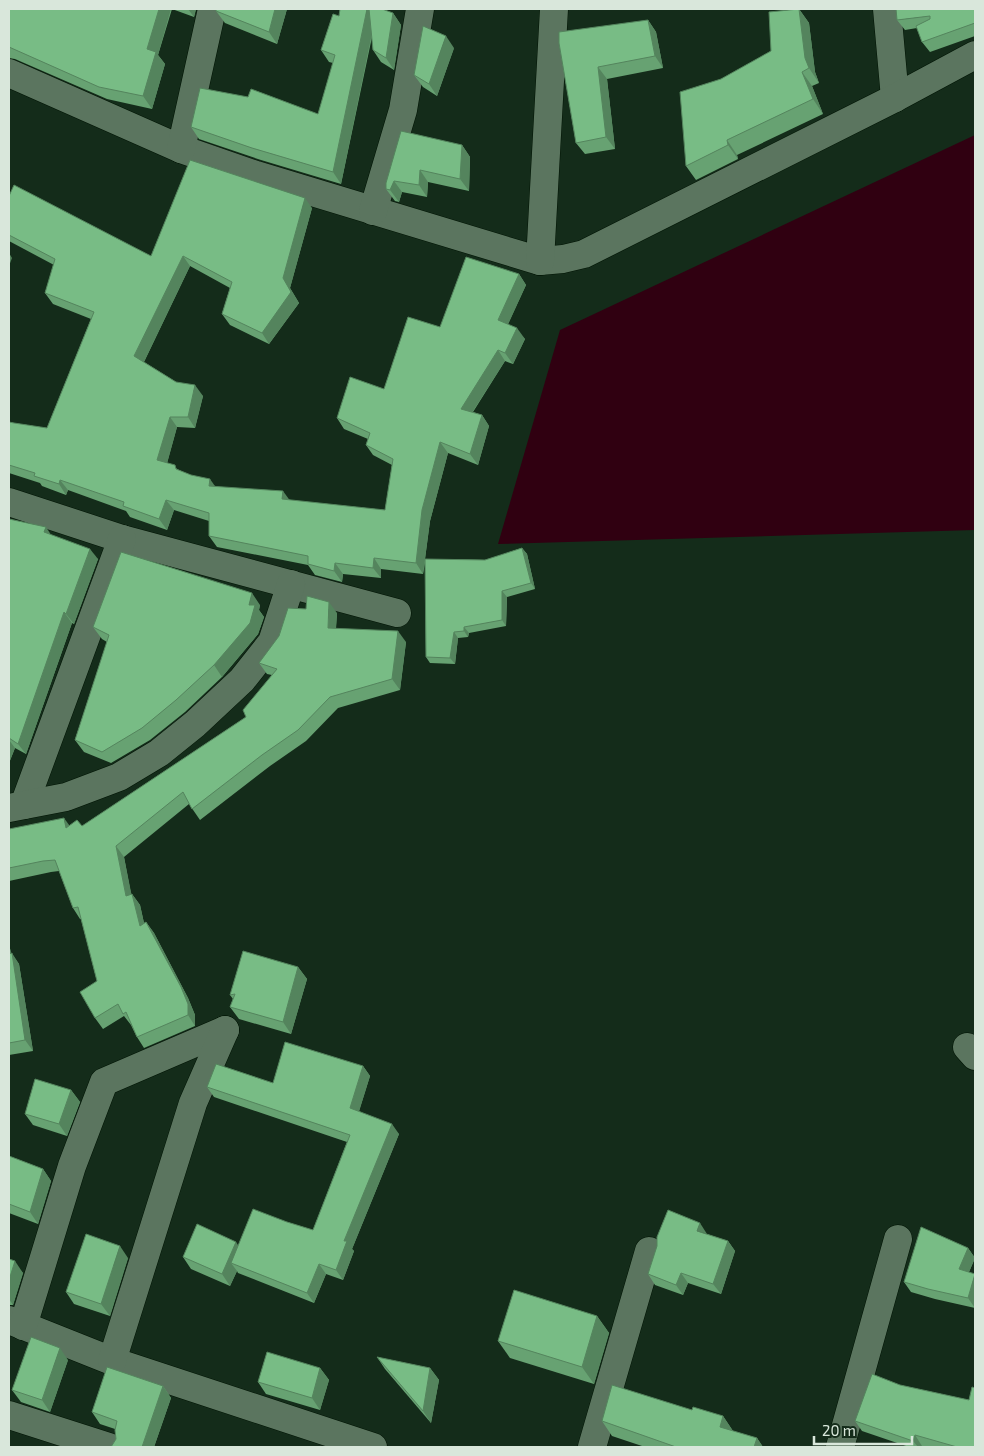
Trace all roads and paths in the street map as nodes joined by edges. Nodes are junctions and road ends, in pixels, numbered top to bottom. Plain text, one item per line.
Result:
1 (212, 9) edge
2 (420, 9) edge
3 (554, 9) edge
4 (886, 9) edge
5 (975, 55) edge
6 (9, 73) edge
7 (895, 98) junction
8 (181, 149) junction
9 (373, 211) junction
10 (540, 260) junction
11 (9, 502) edge
12 (122, 539) junction
13 (291, 584) junction
14 (397, 613) dead end
15 (16, 806) edge
16 (898, 1240) dead end
17 (649, 1251) dead end
18 (16, 1323) edge
19 (112, 1361) junction
20 (9, 1415) edge
21 (109, 1447) edge
22 (373, 1447) edge
23 (592, 1447) edge
24 (840, 1447) edge

1 - 8 street
2 - 9 street
3 - 10 street
4 - 7 street
5 - 7 street
6 - 8 street
7 - 10 street
8 - 9 street
9 - 10 street
11 - 12 street
12 - 13 street
12 - 15 street
13 - 14 street
13 - 15 street
16 - 24 street
17 - 23 street
18 - 19 street
18 - 19 street
19 - 22 street
20 - 21 street

